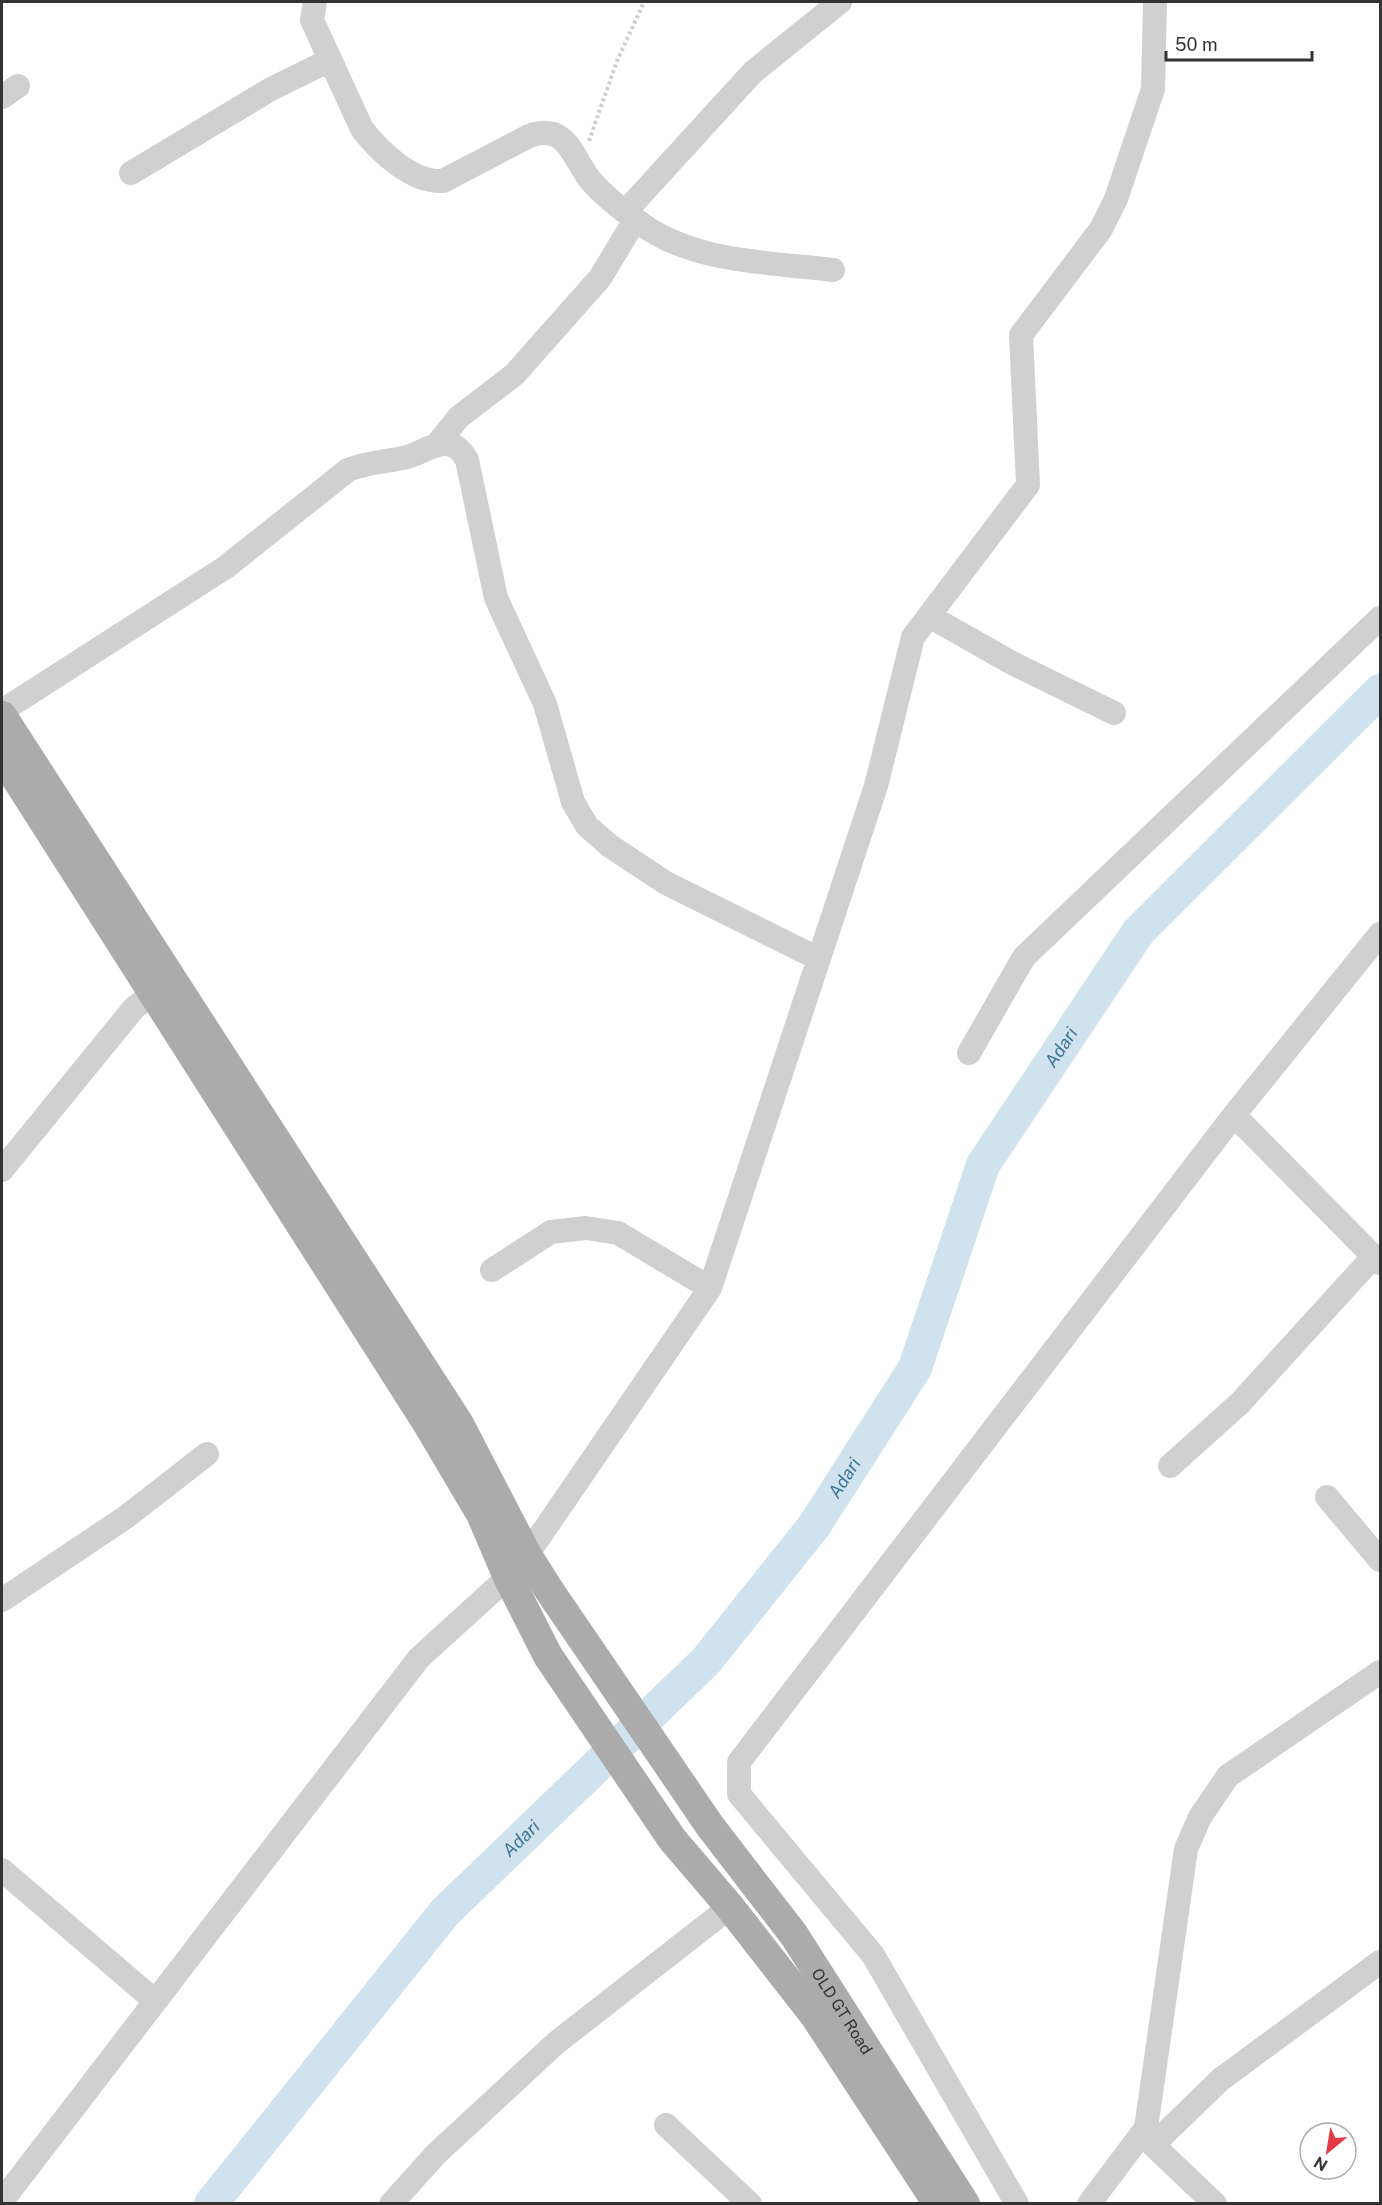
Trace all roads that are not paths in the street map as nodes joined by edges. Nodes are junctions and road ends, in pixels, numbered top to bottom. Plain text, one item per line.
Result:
1 (315, 2) edge
2 (840, 2) edge
3 (1155, 2) edge
4 (330, 60) junction
5 (131, 172) dead end
6 (631, 215) junction
7 (833, 270) dead end
8 (438, 443) junction
9 (929, 616) junction
10 (1380, 618) edge
11 (2, 711) edge
12 (1114, 713) dead end
13 (2, 716) edge
14 (2, 756) edge
15 (1380, 934) edge
16 (819, 959) junction
17 (154, 993) junction
18 (969, 1053) dead end
19 (1234, 1115) junction
20 (2, 1170) edge
21 (1377, 1260) edge
22 (492, 1270) dead end
23 (710, 1288) junction
24 (207, 1454) dead end
25 (1170, 1466) dead end
26 (1327, 1497) dead end
27 (527, 1555) junction
28 (1380, 1560) edge
29 (508, 1577) junction
30 (2, 1600) edge
31 (1380, 1672) edge
32 (2, 1870) edge
33 (730, 1907) junction
34 (1380, 1962) edge
35 (155, 2001) junction
36 (666, 2125) dead end
37 (1149, 2137) junction
38 (2, 2201) edge
39 (391, 2204) edge
40 (750, 2204) edge
41 (939, 2204) edge
42 (965, 2204) edge
43 (1017, 2204) edge
44 (1089, 2204) edge
45 (1215, 2204) edge

1 - 4 street
2 - 6 street
3 - 9 street
4 - 5 street
4 - 6 street
6 - 7 street
6 - 8 street
8 - 11 street
8 - 16 street
9 - 12 street
9 - 16 street
10 - 18 street
13 - 27 main road, OLD GT Road
14 - 17 main road, OLD GT Road
15 - 19 street
16 - 23 street
17 - 20 street
17 - 29 main road, OLD GT Road
19 - 21 street
19 - 43 street
21 - 25 street
22 - 23 street
23 - 27 street
24 - 30 street
26 - 28 street
27 - 29 street
27 - 42 main road, OLD GT Road
29 - 33 main road, OLD GT Road
29 - 35 street
31 - 37 street
32 - 35 street
33 - 39 street
33 - 41 main road, OLD GT Road
34 - 37 street
35 - 38 street
36 - 40 street
37 - 44 street
37 - 45 street

